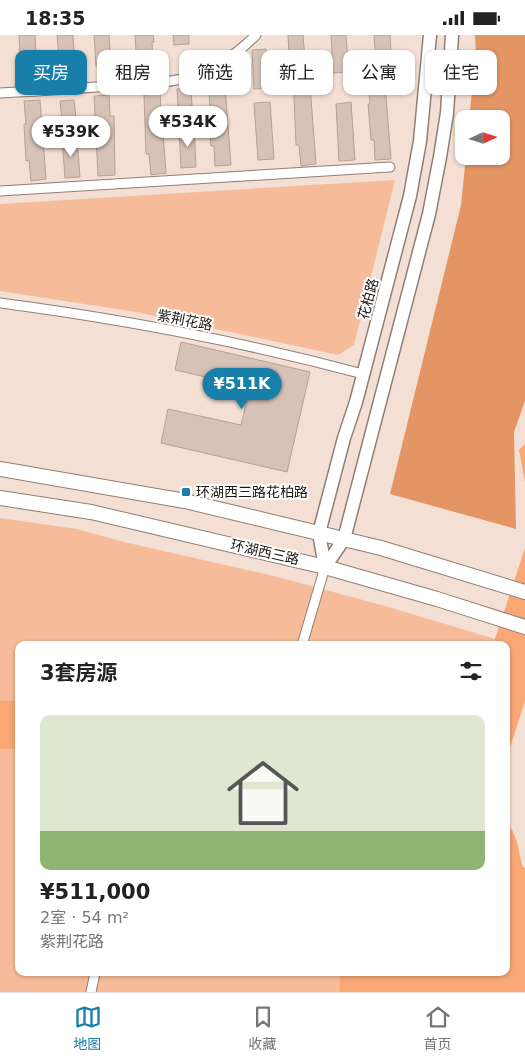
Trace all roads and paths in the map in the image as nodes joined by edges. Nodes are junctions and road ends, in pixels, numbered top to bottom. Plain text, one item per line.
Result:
1 (256, 35) edge
2 (430, 35) edge
3 (452, 35) edge
4 (0, 93) edge
5 (390, 167) dead end
6 (0, 191) edge
7 (0, 303) edge
8 (363, 374) junction
9 (0, 469) edge
10 (0, 498) edge
11 (319, 533) junction
12 (344, 539) junction
13 (325, 567) junction
14 (525, 592) edge
15 (525, 627) edge
16 (303, 641) edge
17 (94, 976) edge
18 (91, 992) edge

1 - 4 street
2 - 8 main road, 花柏路
3 - 12 main road
5 - 6 street
7 - 8 street, 紫荆花路
8 - 11 main road, 花柏路
9 - 11 main road
10 - 13 main road, 环湖西三路
11 - 12 main road
11 - 13 main road, 花柏路
12 - 13 main road
12 - 14 main road
13 - 15 main road, 环湖西三路
13 - 16 street
17 - 18 street

